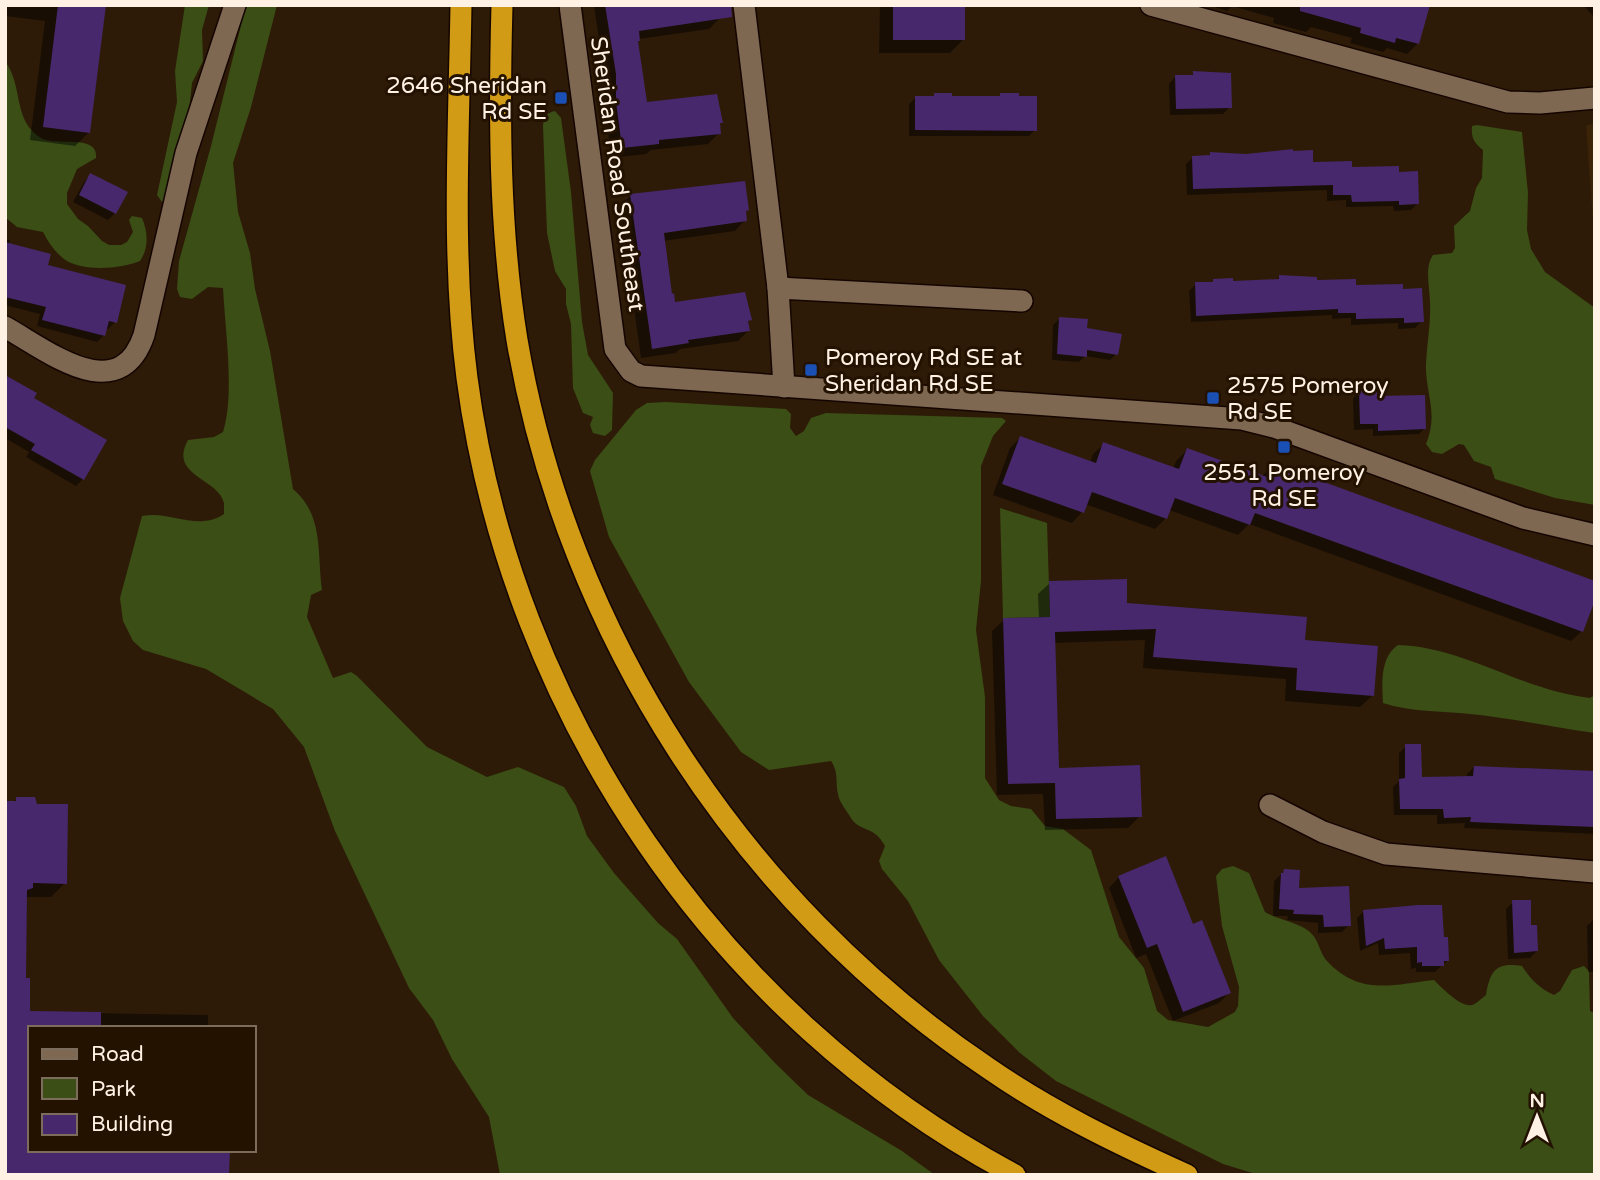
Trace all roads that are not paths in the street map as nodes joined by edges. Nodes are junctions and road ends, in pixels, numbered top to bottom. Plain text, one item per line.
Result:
1 (235, 5) edge
2 (461, 5) edge
3 (502, 5) edge
4 (570, 5) edge
5 (744, 5) edge
6 (1151, 5) edge
7 (1595, 98) edge
8 (778, 288) junction
9 (1022, 301) dead end
10 (5, 327) edge
11 (784, 387) junction
12 (1595, 535) edge
13 (1270, 806) dead end
14 (1595, 872) edge
15 (1014, 1175) edge
16 (1187, 1175) edge

1 - 10 street
2 - 15 highway
3 - 16 highway
4 - 11 street, Sheridan Road Southeast
5 - 8 street
6 - 7 street
8 - 9 street
8 - 11 street
11 - 12 street
13 - 14 street

